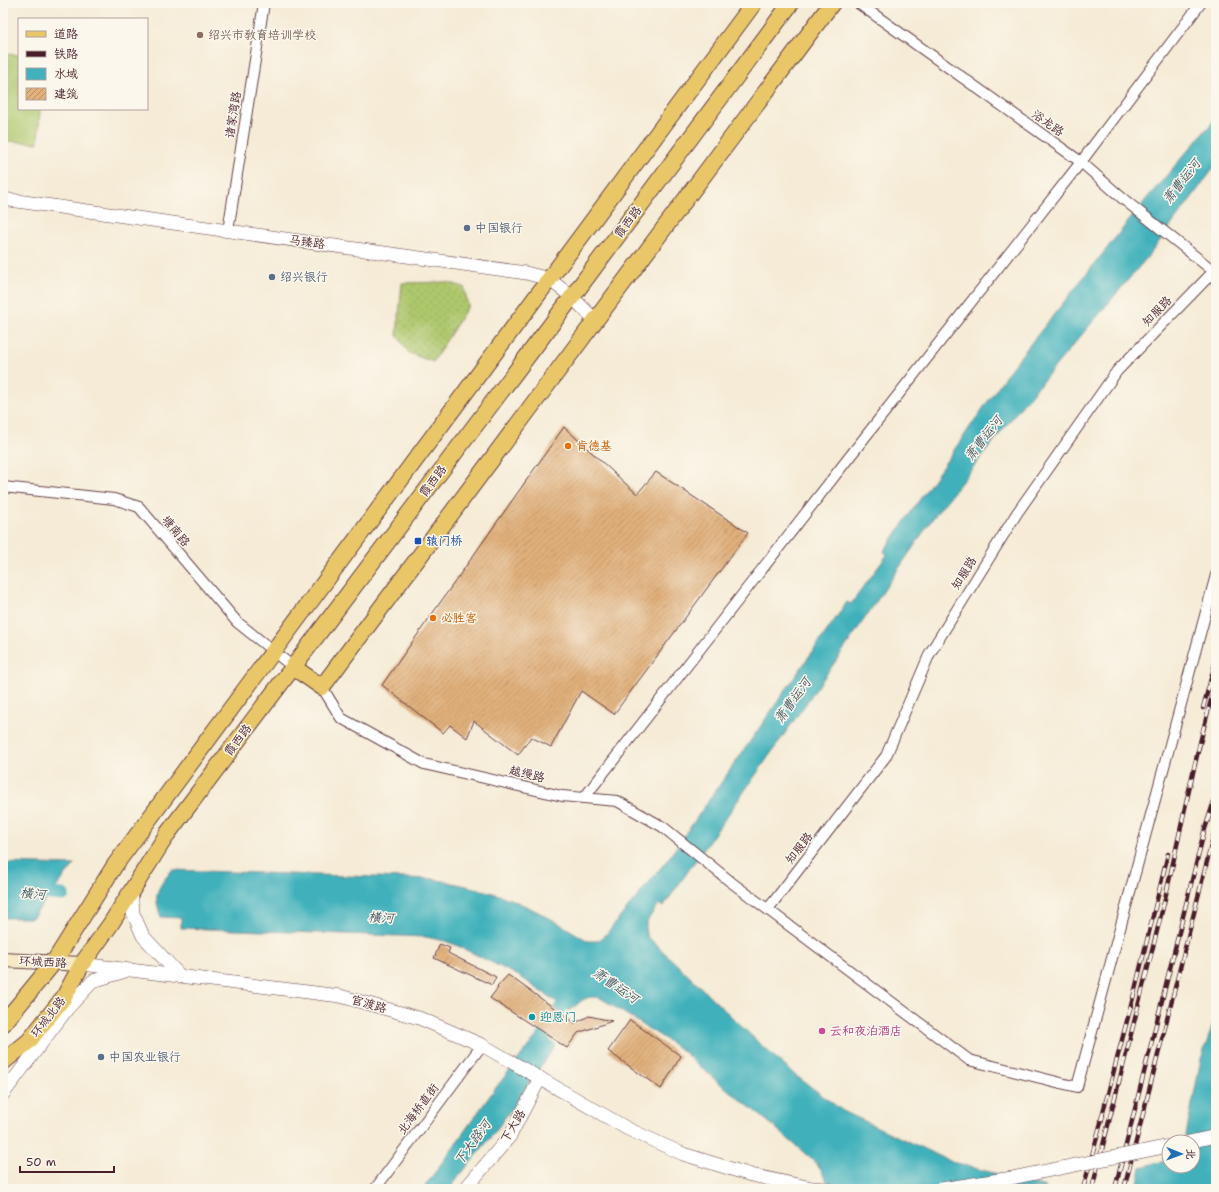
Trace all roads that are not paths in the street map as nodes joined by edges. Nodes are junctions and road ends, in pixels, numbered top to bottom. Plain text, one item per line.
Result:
1 (264, 3) edge
2 (754, 3) edge
3 (791, 3) edge
4 (832, 3) edge
5 (858, 3) edge
6 (1201, 3) edge
7 (1081, 162) junction
8 (3, 199) edge
9 (228, 231) junction
10 (1215, 272) edge
11 (549, 279) junction
12 (572, 297) junction
13 (595, 320) junction
14 (3, 487) edge
15 (1216, 575) edge
16 (273, 651) junction
17 (294, 667) junction
18 (322, 687) junction
19 (584, 798) junction
20 (131, 890) junction
21 (768, 910) junction
22 (3, 960) edge
23 (54, 962) junction
24 (82, 964) junction
25 (129, 970) junction
26 (181, 977) junction
27 (3, 1024) edge
28 (482, 1045) junction
29 (3, 1062) edge
30 (540, 1078) junction
31 (3, 1094) edge
32 (1216, 1136) edge
33 (1201, 1139) edge
34 (1161, 1148) edge
35 (375, 1189) edge
36 (465, 1189) edge
37 (828, 1189) edge
38 (941, 1189) edge

1 - 9 street, 诸家湾路
2 - 11 main road, 霞西路
3 - 12 main road, 霞西路
4 - 13 main road
5 - 7 street, 浴龙路
6 - 7 street
7 - 10 street, 浴龙路
7 - 19 street
8 - 9 street, 马臻路
9 - 11 street, 马臻路
10 - 21 street, 知服路
11 - 12 street, 马臻路
11 - 16 main road, 霞西路
12 - 13 street, 马臻路
12 - 17 main road, 霞西路
13 - 18 main road
14 - 16 street, 塘南路
15 - 21 street, 越缦路
16 - 17 street, 塘南路
16 - 23 main road, 霞西路
17 - 18 main road
17 - 20 main road, 霞西路
18 - 19 street, 越缦路
19 - 21 street, 越缦路
20 - 24 main road, 霞西路
20 - 26 street
22 - 23 main road, 环城西路
23 - 24 main road, 环城西路
23 - 27 main road
24 - 25 street, 官渡路
24 - 29 main road, 环城北路
25 - 26 street, 官渡路
25 - 31 street
26 - 28 street, 官渡路
28 - 30 street, 官渡路
28 - 35 street, 北海桥直街
30 - 36 street, 下大路
30 - 37 street, 官渡路
32 - 33 street
34 - 38 street, bridge

